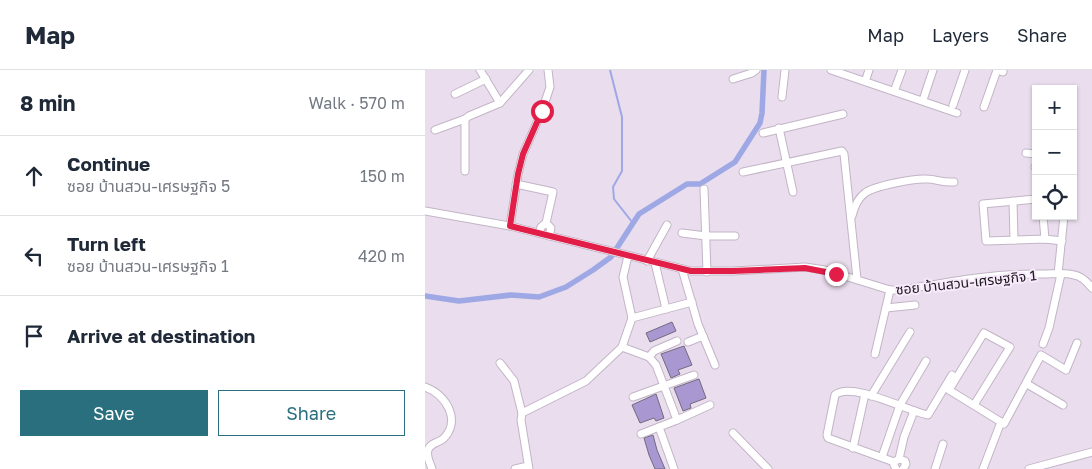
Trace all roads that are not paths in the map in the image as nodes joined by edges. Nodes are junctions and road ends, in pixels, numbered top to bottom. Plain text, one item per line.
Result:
1 (480, 70) edge
2 (529, 70) edge
3 (547, 70) edge
4 (756, 70) edge
5 (785, 70) edge
6 (831, 70) edge
7 (869, 70) edge
8 (901, 70) edge
9 (933, 70) edge
10 (965, 70) edge
11 (996, 70) edge
12 (1003, 70) edge
13 (733, 78) dead end
14 (486, 79) junction
15 (866, 80) dead end
16 (895, 89) dead end
17 (455, 94) dead end
18 (782, 97) dead end
19 (923, 97) dead end
20 (500, 102) junction
21 (953, 105) dead end
22 (984, 107) dead end
23 (957, 113) dead end
24 (843, 114) dead end
25 (465, 119) junction
26 (779, 128) junction
27 (435, 130) dead end
28 (763, 133) dead end
29 (1025, 153) dead end
30 (1032, 154) edge
31 (786, 162) junction
32 (465, 171) dead end
33 (743, 172) dead end
34 (954, 182) dead end
35 (516, 184) junction
36 (704, 189) dead end
37 (793, 192) dead end
38 (1032, 199) edge
39 (1013, 201) junction
40 (425, 211) edge
41 (851, 219) junction
42 (1043, 220) edge
43 (1064, 220) edge
44 (546, 223) junction
45 (667, 225) dead end
46 (510, 226) junction
47 (539, 233) junction
48 (682, 234) dead end
49 (549, 236) junction
50 (706, 236) junction
51 (735, 236) dead end
52 (1045, 239) junction
53 (1015, 240) junction
54 (1062, 241) junction
55 (628, 256) junction
56 (647, 261) junction
57 (655, 263) junction
58 (682, 269) junction
59 (707, 272) junction
60 (1059, 274) junction
61 (857, 279) junction
62 (1091, 284) edge
63 (890, 290) junction
64 (692, 302) junction
65 (915, 306) dead end
66 (886, 308) junction
67 (666, 310) junction
68 (631, 318) junction
69 (911, 332) dead end
70 (703, 336) junction
71 (677, 341) dead end
72 (688, 342) dead end
73 (1077, 343) dead end
74 (1043, 344) dead end
75 (622, 347) junction
76 (875, 354) dead end
77 (649, 357) junction
78 (925, 361) dead end
79 (500, 363) dead end
80 (715, 365) dead end
81 (694, 375) dead end
82 (952, 375) dead end
83 (1027, 384) junction
84 (664, 387) junction
85 (425, 388) edge
86 (868, 395) junction
87 (633, 397) dead end
88 (710, 405) dead end
89 (900, 405) junction
90 (974, 405) junction
91 (1063, 405) dead end
92 (914, 411) junction
93 (522, 413) junction
94 (677, 420) junction
95 (1001, 422) junction
96 (659, 427) junction
97 (733, 432) dead end
98 (641, 434) dead end
99 (943, 444) dead end
100 (428, 445) edge
101 (853, 448) junction
102 (1092, 452) edge
103 (882, 458) junction
104 (896, 463) edge
105 (529, 467) edge
106 (432, 469) edge
107 (515, 469) edge
108 (674, 469) edge
109 (769, 469) edge
110 (903, 469) edge
111 (935, 469) edge
112 (983, 469) edge
113 (1029, 469) edge

1 - 14 street
2 - 20 street
3 - 35 street
4 - 13 street
5 - 18 street
6 - 23 street
7 - 15 street
8 - 16 street
9 - 19 street
10 - 21 street
11 - 12 street
11 - 22 street
14 - 17 street
14 - 20 street
20 - 25 street
24 - 26 street
25 - 27 street
25 - 32 street
26 - 28 street
26 - 31 street
29 - 30 street
31 - 33 street
31 - 37 street
31 - 41 street
34 - 41 street
35 - 44 street
35 - 46 street
36 - 50 street
38 - 39 street
39 - 53 street
39 - 53 street
40 - 46 street, ซอย บ้านสวน-เศรษฐกิจ 1
41 - 61 street
42 - 52 street
43 - 54 street
44 - 47 street
44 - 49 street
45 - 56 street
46 - 47 street, ซอย บ้านสวน-เศรษฐกิจ 1
47 - 49 street, ซอย บ้านสวน-เศรษฐกิจ 1
48 - 50 street
49 - 55 street, ซอย บ้านสวน-เศรษฐกิจ 1
50 - 51 street
50 - 59 street
52 - 53 street
52 - 54 street
54 - 60 street
55 - 56 street, ซอย บ้านสวน-เศรษฐกิจ 1
55 - 68 street
56 - 57 street, ซอย บ้านสวน-เศรษฐกิจ 1
57 - 58 street, ซอย บ้านสวน-เศรษฐกิจ 1
57 - 67 street
58 - 59 street, ซอย บ้านสวน-เศรษฐกิจ 1
58 - 64 street
59 - 61 street, ซอย บ้านสวน-เศรษฐกิจ 1
60 - 62 street, ซอย บ้านสวน-เศรษฐกิจ 1
60 - 63 street, ซอย บ้านสวน-เศรษฐกิจ 1
60 - 74 street
61 - 63 street, ซอย บ้านสวน-เศรษฐกิจ 1
63 - 66 street
64 - 67 street
64 - 70 street
65 - 66 street
66 - 76 street
67 - 68 street
68 - 75 street
69 - 86 street
70 - 72 street
70 - 80 street
71 - 77 street
73 - 83 street
75 - 77 street
75 - 93 street
77 - 84 street
78 - 89 street
79 - 93 street
81 - 84 street
82 - 92 street
83 - 91 street
83 - 95 street
84 - 87 street
84 - 94 street
85 - 100 street
86 - 89 street
86 - 101 street
86 - 101 street
88 - 94 street
89 - 92 street
89 - 103 street
90 - 90 street
90 - 95 street
92 - 104 street
93 - 105 street
94 - 96 street
95 - 112 street
96 - 98 street
96 - 108 street
97 - 109 street
99 - 111 street
100 - 106 street
101 - 103 street
102 - 113 street
103 - 104 street
104 - 110 street
105 - 107 street

